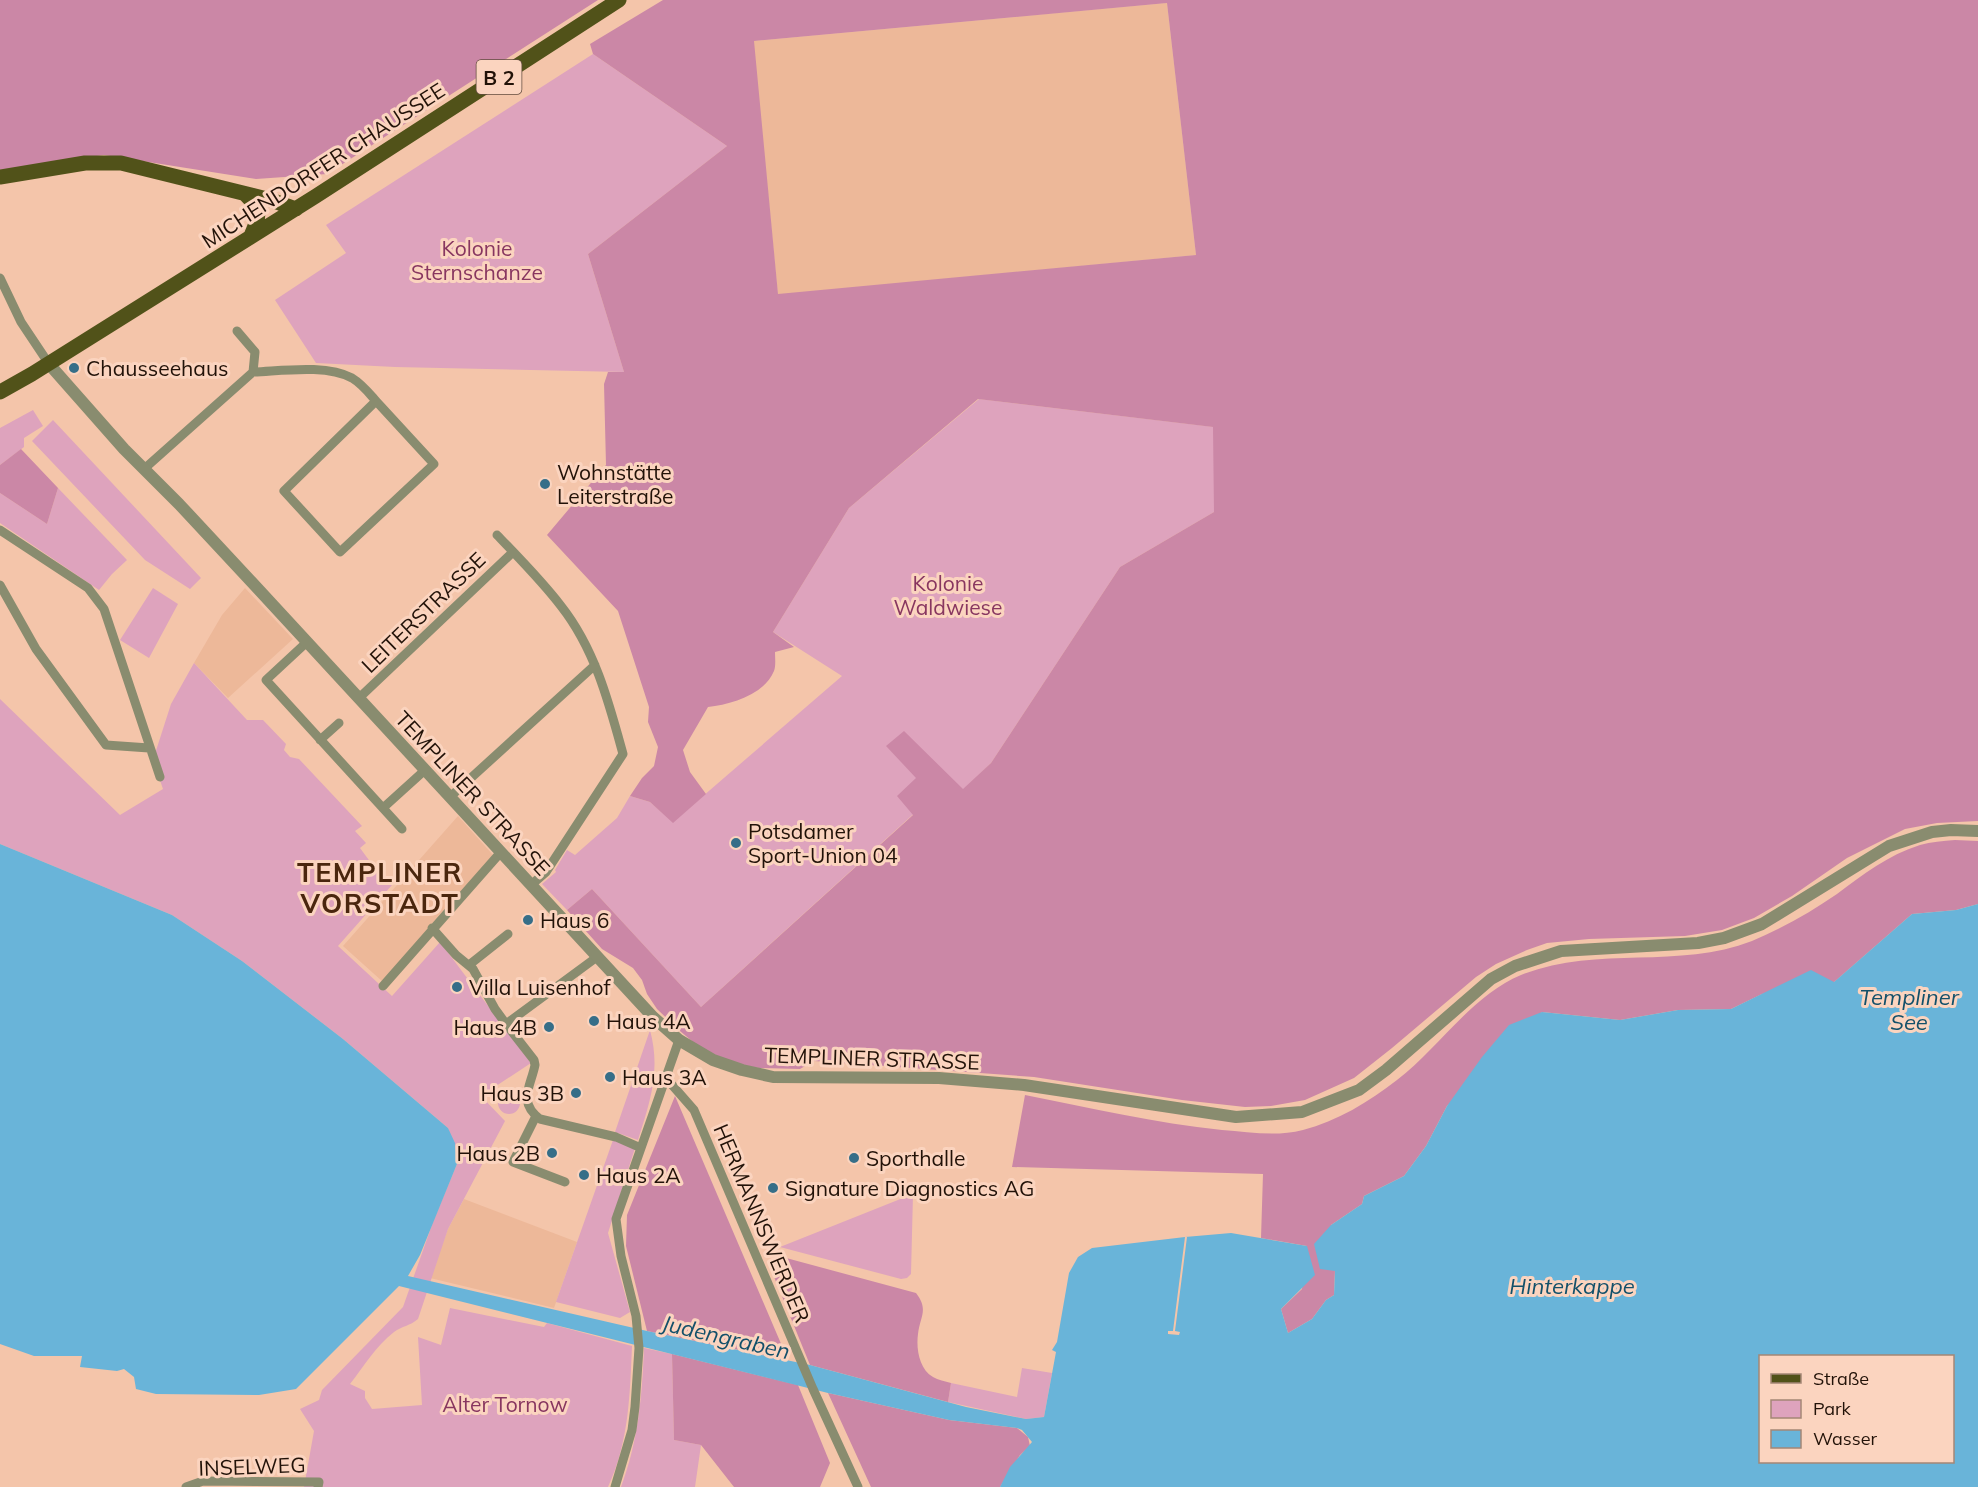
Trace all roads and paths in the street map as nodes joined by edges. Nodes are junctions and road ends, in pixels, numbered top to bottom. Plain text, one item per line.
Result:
1 (619, 0) edge
2 (0, 177) edge
3 (245, 194) junction
4 (296, 209) junction
5 (251, 236) junction
6 (0, 278) edge
7 (237, 331) dead end
8 (49, 364) junction
9 (253, 372) junction
10 (0, 392) edge
11 (376, 401) junction
12 (144, 469) junction
13 (0, 530) edge
14 (497, 535) dead end
15 (513, 552) junction
16 (0, 585) edge
17 (307, 642) junction
18 (595, 665) junction
19 (359, 698) junction
20 (339, 723) dead end
21 (321, 740) junction
22 (149, 748) junction
23 (425, 770) junction
24 (160, 777) dead end
25 (450, 797) junction
26 (383, 808) junction
27 (402, 829) dead end
28 (1978, 831) edge
29 (501, 852) junction
30 (531, 885) junction
31 (432, 928) junction
32 (508, 934) dead end
33 (597, 957) junction
34 (469, 965) junction
35 (383, 986) dead end
36 (506, 1024) junction
37 (679, 1040) junction
38 (666, 1078) junction
39 (536, 1116) junction
40 (641, 1148) junction
41 (565, 1182) dead end
42 (318, 1484) edge
43 (186, 1487) edge
44 (615, 1487) edge
45 (858, 1487) edge

1 - 4 main road, MICHENDORFER CHAUSSEE / B 2
2 - 3 main road
3 - 4 main road
3 - 5 main road
4 - 5 main road, MICHENDORFER CHAUSSEE / B 2
5 - 8 main road, MICHENDORFER CHAUSSEE / B 2
6 - 8 street, TEMPLINER STRASSE
7 - 9 street
8 - 10 main road, B 2
8 - 12 street, TEMPLINER STRASSE
9 - 11 street
9 - 12 street
11 - 11 street
12 - 17 street, TEMPLINER STRASSE
13 - 22 street
14 - 15 street, LEITERSTRASSE
15 - 18 street, LEITERSTRASSE
15 - 19 street, LEITERSTRASSE
16 - 22 street
17 - 19 street, TEMPLINER STRASSE
17 - 21 street
18 - 25 street
18 - 30 street, LEITERSTRASSE
19 - 23 street, TEMPLINER STRASSE
20 - 21 street
21 - 26 street
22 - 24 street
23 - 25 street, TEMPLINER STRASSE
23 - 26 street
25 - 29 street, TEMPLINER STRASSE
26 - 27 street
28 - 37 street, TEMPLINER STRASSE
29 - 30 street, TEMPLINER STRASSE
29 - 31 street
30 - 33 street, TEMPLINER STRASSE
31 - 34 street
31 - 35 street
32 - 34 street
33 - 36 street
33 - 37 street, TEMPLINER STRASSE
34 - 36 street
36 - 39 street
37 - 38 street
38 - 40 street
38 - 45 street, HERMANNSWERDER
39 - 40 street
39 - 41 street
40 - 44 street
42 - 43 street, INSELWEG

